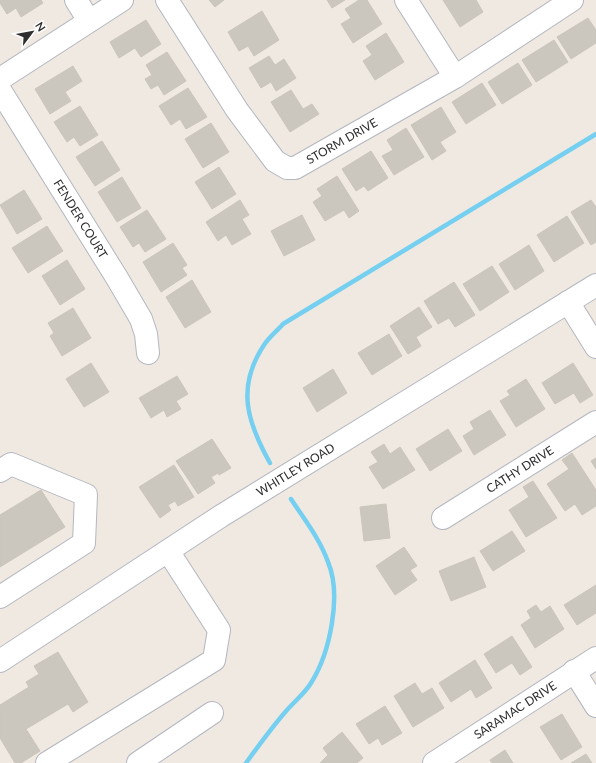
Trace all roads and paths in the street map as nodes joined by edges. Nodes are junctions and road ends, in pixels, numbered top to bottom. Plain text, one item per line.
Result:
1 (76, 0) edge
2 (122, 0) edge
3 (168, 0) edge
4 (406, 0) edge
5 (572, 0) edge
6 (89, 21) junction
7 (455, 77) junction
8 (0, 79) edge
9 (0, 90) edge
10 (596, 285) edge
11 (568, 302) junction
12 (596, 347) edge
13 (148, 353) dead end
14 (596, 422) edge
15 (0, 471) edge
16 (444, 518) dead end
17 (168, 551) junction
18 (0, 597) edge
19 (596, 658) edge
20 (0, 661) edge
21 (574, 671) junction
22 (596, 706) edge
23 (212, 713) dead end
24 (47, 763) edge
25 (138, 763) edge
26 (434, 763) edge

1 - 6 street
2 - 6 street
3 - 7 street, STORM DRIVE
4 - 7 street
5 - 7 street, STORM DRIVE
6 - 8 street
9 - 13 street, FENDER COURT
10 - 11 street, WHITLEY ROAD
11 - 12 street
11 - 17 street, WHITLEY ROAD
14 - 16 street, CATHY DRIVE
15 - 18 street
17 - 20 street, WHITLEY ROAD
17 - 24 street
19 - 21 street, SARAMAC DRIVE
21 - 22 street
21 - 26 street, SARAMAC DRIVE
23 - 25 street

